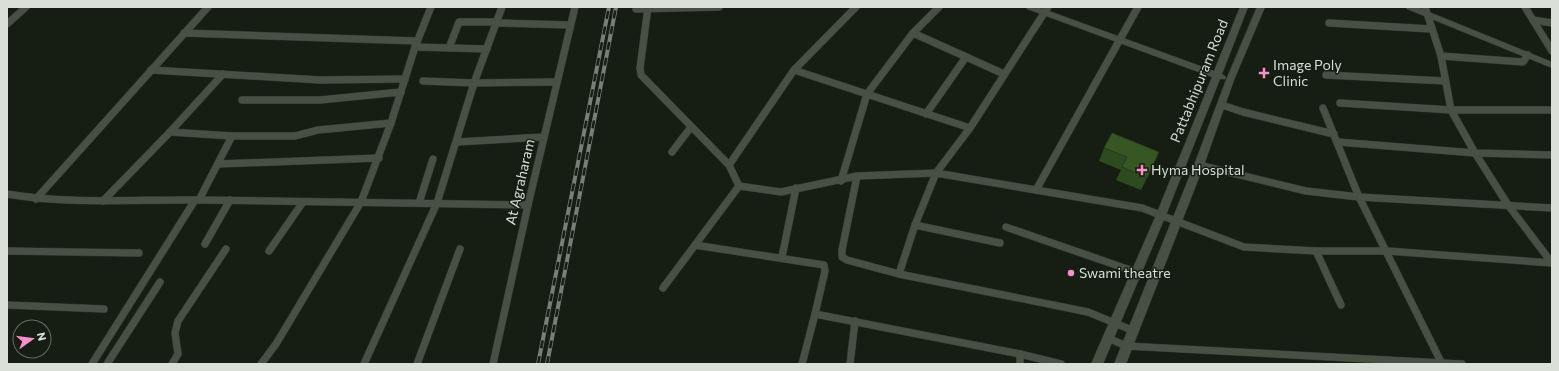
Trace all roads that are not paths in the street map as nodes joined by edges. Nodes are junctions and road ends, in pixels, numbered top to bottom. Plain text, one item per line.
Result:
1 (26, 7) edge
2 (208, 7) edge
3 (431, 7) edge
4 (502, 7) edge
5 (574, 7) edge
6 (719, 7) edge
7 (856, 7) edge
8 (939, 7) edge
9 (1030, 7) edge
10 (1138, 7) edge
11 (1244, 7) edge
12 (1261, 7) edge
13 (1410, 7) edge
14 (1525, 7) edge
15 (648, 8) edge
16 (636, 9) dead end
17 (1046, 10) edge
18 (1426, 10) edge
19 (1533, 20) junction
20 (497, 22) junction
21 (1552, 22) edge
22 (1329, 23) dead end
23 (7, 24) edge
24 (570, 25) junction
25 (1431, 30) junction
26 (184, 33) junction
27 (913, 33) junction
28 (1119, 39) junction
29 (416, 44) junction
30 (449, 48) junction
31 (487, 49) junction
32 (1552, 51) edge
33 (1528, 55) junction
34 (1441, 56) junction
35 (966, 57) junction
36 (1552, 65) edge
37 (151, 70) junction
38 (794, 70) junction
39 (223, 74) junction
40 (1004, 74) junction
41 (1217, 75) junction
42 (1326, 75) dead end
43 (405, 79) junction
44 (1230, 80) junction
45 (423, 81) dead end
46 (1445, 81) junction
47 (557, 82) junction
48 (474, 83) junction
49 (401, 92) junction
50 (867, 94) junction
51 (242, 100) dead end
52 (1340, 103) dead end
53 (1222, 105) junction
54 (1323, 108) dead end
55 (1451, 110) junction
56 (1552, 110) edge
57 (926, 114) junction
58 (391, 122) junction
59 (691, 127) junction
60 (970, 128) junction
61 (170, 132) junction
62 (1334, 134) junction
63 (232, 136) junction
64 (544, 137) junction
65 (457, 142) junction
66 (1338, 142) junction
67 (672, 152) dead end
68 (1474, 153) junction
69 (1552, 155) edge
70 (379, 158) junction
71 (433, 159) dead end
72 (218, 164) junction
73 (1199, 164) junction
74 (729, 166) junction
75 (936, 173) junction
76 (857, 176) junction
77 (841, 180) junction
78 (739, 186) junction
79 (796, 188) junction
80 (1036, 190) junction
81 (7, 194) edge
82 (1359, 197) junction
83 (36, 199) junction
84 (197, 200) junction
85 (230, 200) junction
86 (103, 201) junction
87 (303, 202) junction
88 (361, 202) junction
89 (419, 202) junction
90 (437, 203) junction
91 (528, 205) junction
92 (1508, 205) junction
93 (1552, 208) edge
94 (1161, 215) junction
95 (1177, 222) junction
96 (915, 224) junction
97 (1006, 227) dead end
98 (1000, 243) dead end
99 (206, 244) dead end
100 (695, 245) junction
101 (226, 249) dead end
102 (460, 249) dead end
103 (7, 251) edge
104 (269, 251) dead end
105 (1316, 251) junction
106 (1387, 251) junction
107 (138, 253) dead end
108 (782, 258) junction
109 (1552, 263) edge
110 (1136, 272) junction
111 (899, 274) junction
112 (160, 282) dead end
113 (663, 288) dead end
114 (7, 305) edge
115 (1340, 305) dead end
116 (104, 309) dead end
117 (814, 314) junction
118 (855, 321) junction
119 (1115, 322) junction
120 (1134, 331) junction
121 (1108, 338) junction
122 (1126, 346) junction
123 (1020, 354) junction
124 (1442, 363) edge
125 (92, 364) edge
126 (107, 364) edge
127 (172, 364) edge
128 (261, 364) edge
129 (364, 364) edge
130 (417, 364) edge
131 (493, 364) edge
132 (802, 364) edge
133 (850, 364) edge
134 (1020, 364) edge
135 (1062, 364) edge
136 (1098, 364) edge
137 (1120, 364) edge
138 (1462, 364) edge

1 - 23 street
2 - 26 street
3 - 29 street
4 - 20 street
5 - 24 street, At Agraharam
6 - 15 street
7 - 38 street
8 - 27 street
9 - 17 street
10 - 28 street
11 - 41 street, Pattabhipuram Road
12 - 44 street, Pattabhipuram Road
13 - 18 street
14 - 19 street
15 - 16 street
15 - 59 street
17 - 28 street
17 - 40 street
18 - 25 street
18 - 33 street
19 - 21 street
19 - 32 street
20 - 24 street
20 - 30 street
20 - 31 street
22 - 25 street
24 - 47 street, At Agraharam
25 - 34 street
26 - 29 street
26 - 37 street
27 - 35 street
27 - 50 street
28 - 41 street
28 - 80 street
29 - 30 street
29 - 43 street
30 - 31 street
31 - 48 street
33 - 34 street
33 - 36 street
34 - 46 street
35 - 40 street
35 - 57 street
37 - 39 street
37 - 83 street
38 - 50 street
38 - 74 street
39 - 43 street
39 - 61 street
40 - 60 street
41 - 44 street
41 - 94 street, Pattabhipuram Road
42 - 46 street
43 - 49 street
44 - 53 street, Pattabhipuram Road
45 - 48 street
46 - 55 street
47 - 48 street
47 - 64 street, At Agraharam
48 - 65 street
49 - 51 street
49 - 58 street
50 - 57 street
50 - 77 street
52 - 55 street
53 - 62 street
53 - 73 street, Pattabhipuram Road
54 - 62 street
55 - 56 street
55 - 68 street
57 - 60 street
58 - 63 street
58 - 70 street
59 - 67 street
59 - 74 street
60 - 75 street
61 - 63 street
61 - 86 street
62 - 66 street
63 - 72 street
64 - 65 street
64 - 91 street, At Agraharam
65 - 90 street
66 - 68 street
66 - 82 street
68 - 69 street
68 - 92 street
70 - 72 street
70 - 88 street
71 - 89 street
72 - 84 street
73 - 82 street
73 - 95 street, Pattabhipuram Road
74 - 78 street
75 - 76 street
75 - 80 street
75 - 96 street
76 - 77 street
76 - 111 street
77 - 79 street
78 - 79 street
78 - 100 street
79 - 108 street
80 - 94 street
81 - 83 street
82 - 92 street
82 - 106 street
83 - 86 street
84 - 85 street
84 - 86 street
84 - 125 street
85 - 87 street
85 - 99 street
87 - 88 street
87 - 104 street
88 - 89 street
88 - 128 street
89 - 90 street
90 - 91 street
90 - 129 street
91 - 131 street, At Agraharam
92 - 93 street
92 - 109 street
94 - 95 street
94 - 110 street, Pattabhipuram Road
95 - 105 street
95 - 120 street, Pattabhipuram Road
96 - 98 street
96 - 111 street
97 - 110 street
100 - 108 street
100 - 113 street
101 - 127 street
102 - 130 street
103 - 107 street
105 - 106 street
105 - 115 street
106 - 109 street
106 - 124 street
108 - 117 street
110 - 119 street, Pattabhipuram Road
111 - 119 street
112 - 126 street
114 - 116 street
117 - 118 street
117 - 132 street
118 - 123 street
118 - 133 street
119 - 120 street
119 - 121 street, Pattabhipuram Road
120 - 122 street, Pattabhipuram Road
121 - 122 street
121 - 136 street, Pattabhipuram Road
122 - 124 street
122 - 137 street, Pattabhipuram Road
123 - 134 street
123 - 135 street
124 - 138 street

